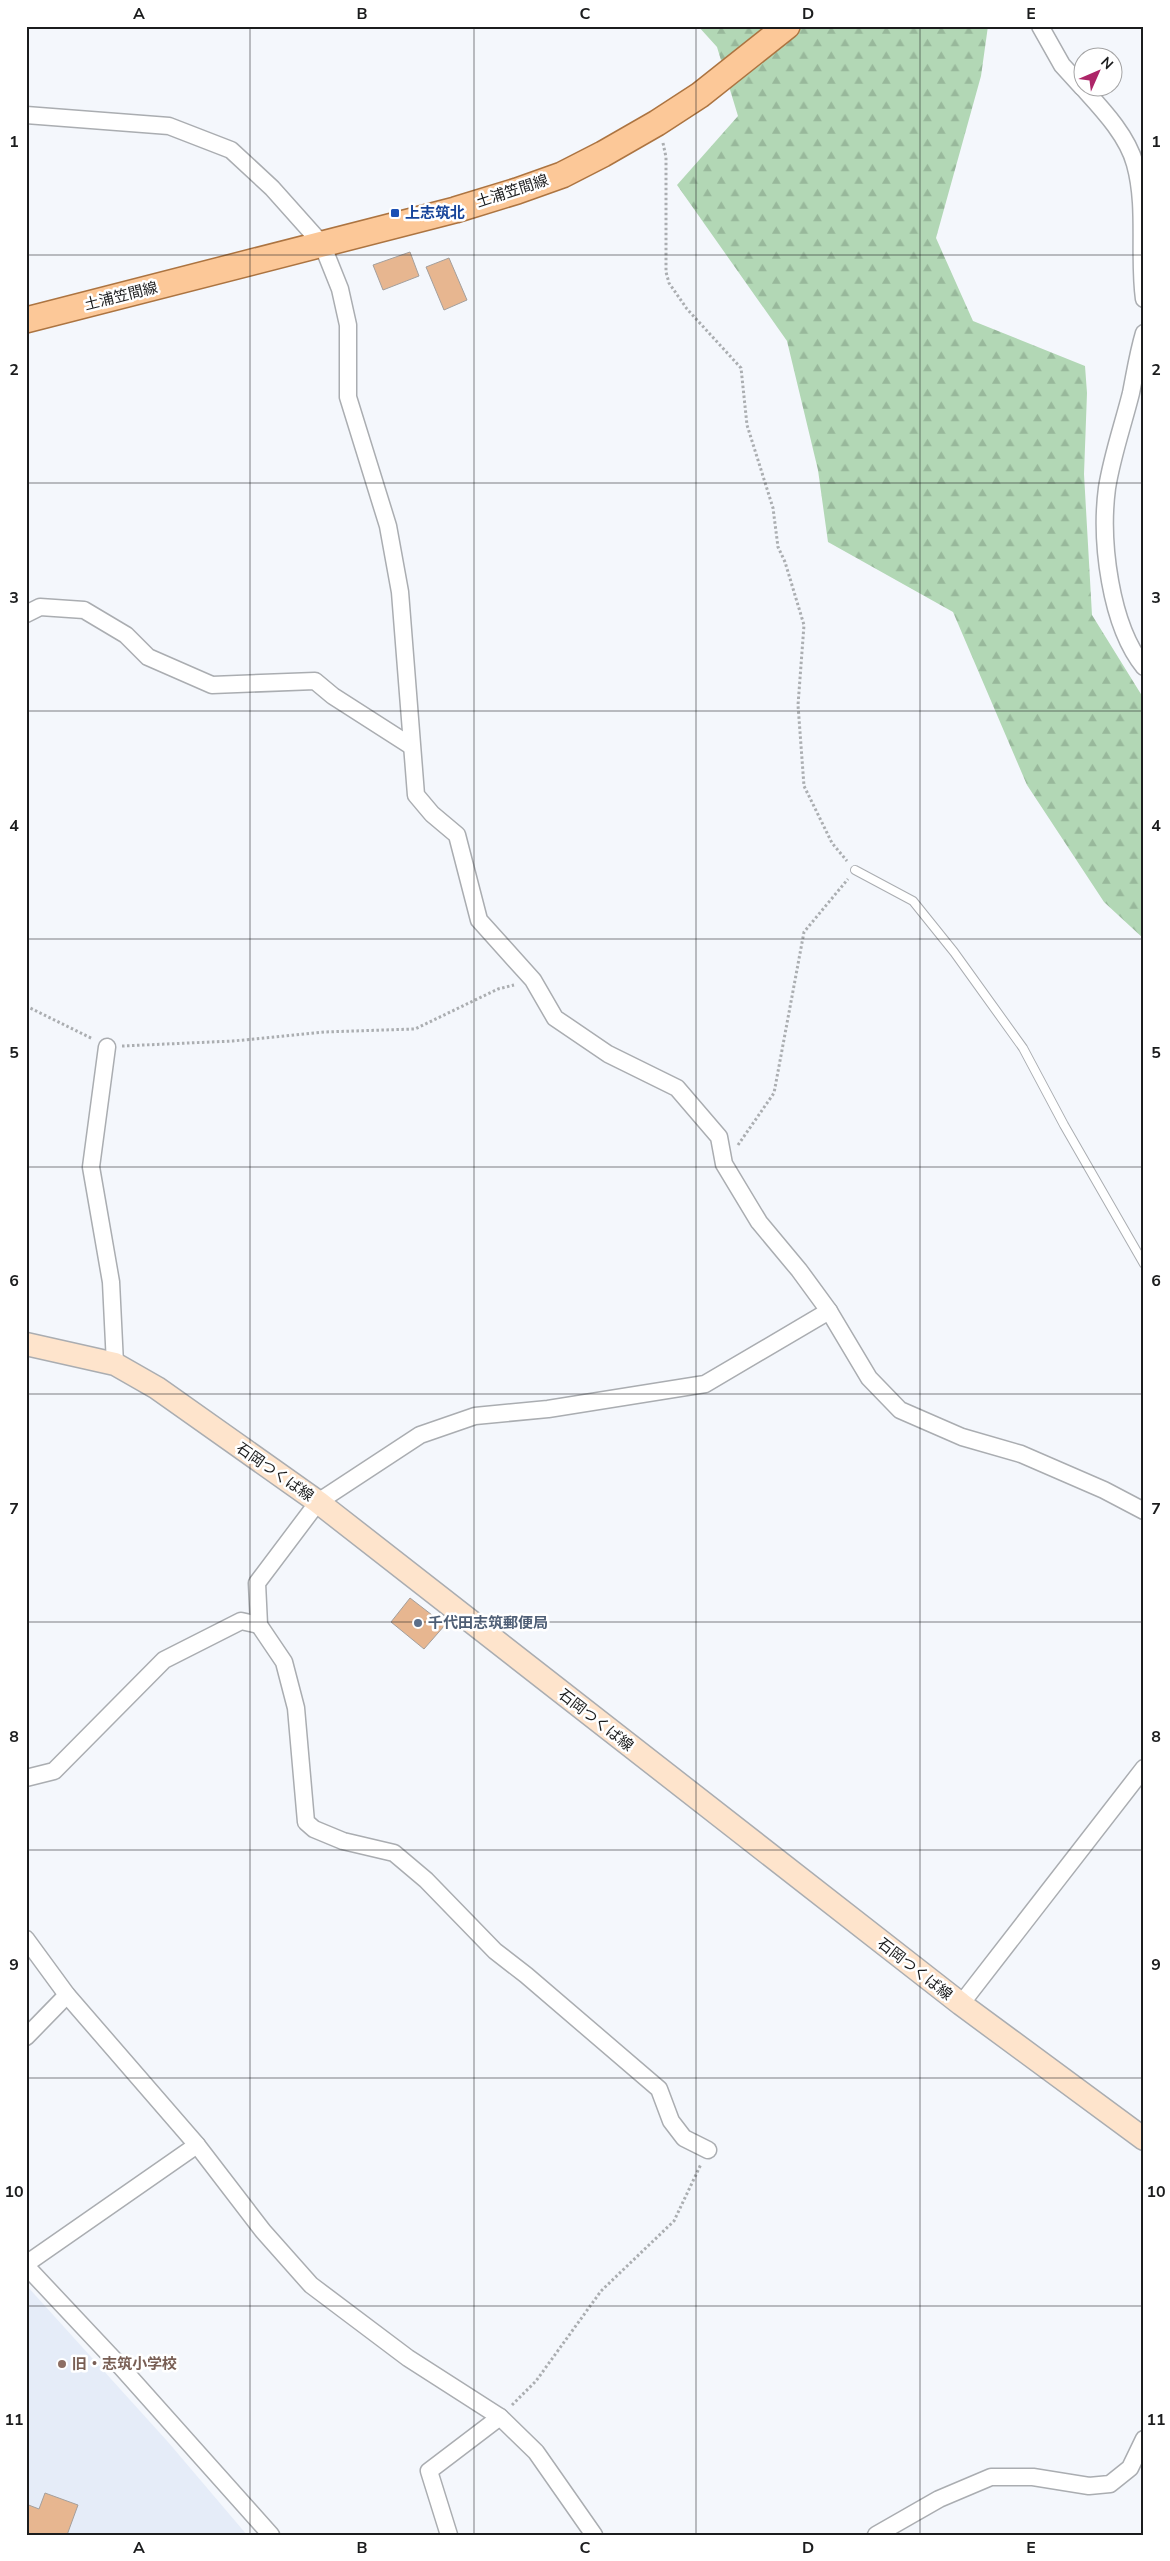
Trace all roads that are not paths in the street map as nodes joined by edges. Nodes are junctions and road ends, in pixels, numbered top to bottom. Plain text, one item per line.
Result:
1 (787, 26) edge
2 (1040, 26) edge
3 (1072, 75) edge
4 (1093, 98) edge
5 (26, 115) edge
6 (322, 244) junction
7 (1144, 299) edge
8 (26, 320) edge
9 (1144, 333) edge
10 (26, 614) edge
11 (1144, 667) edge
12 (412, 746) junction
13 (855, 870) road end
14 (107, 1047) road end
15 (1144, 1264) edge
16 (829, 1311) junction
17 (26, 1344) edge
18 (115, 1364) junction
19 (318, 1502) junction
20 (1144, 1511) edge
21 (259, 1624) junction
22 (1141, 1775) edge
23 (26, 1778) edge
24 (26, 1939) edge
25 (67, 1995) junction
26 (961, 2004) junction
27 (26, 2037) edge
28 (1144, 2139) edge
29 (197, 2145) junction
30 (708, 2150) road end
31 (26, 2265) edge
32 (500, 2417) junction
33 (1144, 2439) edge
34 (271, 2535) edge
35 (449, 2535) edge
36 (594, 2535) edge
37 (876, 2535) edge

1 - 6 main road, 土浦笠間線
2 - 3 street
4 - 7 street
5 - 6 street
6 - 8 main road, 土浦笠間線
6 - 12 street
9 - 11 street
10 - 12 street
12 - 16 street
13 - 15 lane
14 - 18 street
16 - 19 street
16 - 20 street
17 - 18 main road, 石岡つくば線
18 - 19 main road, 石岡つくば線
19 - 21 street
19 - 26 main road, 石岡つくば線
21 - 23 street
21 - 30 street
22 - 26 street
24 - 25 street
25 - 27 street
25 - 29 street
26 - 28 main road, 石岡つくば線
29 - 31 street
29 - 32 street
31 - 34 street
32 - 35 street
32 - 36 street
33 - 37 street

